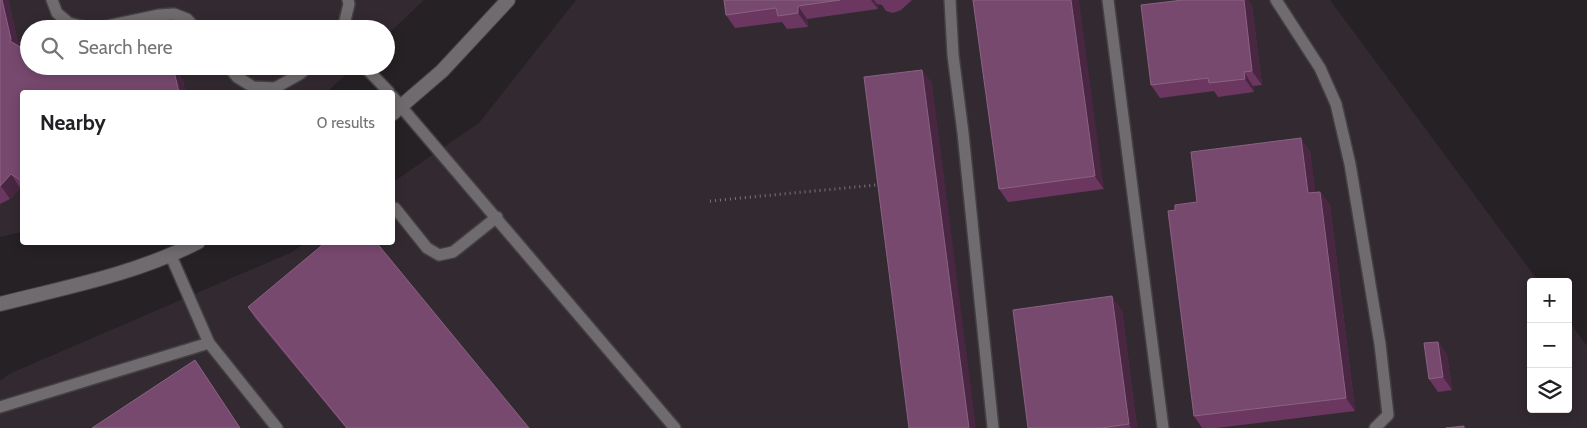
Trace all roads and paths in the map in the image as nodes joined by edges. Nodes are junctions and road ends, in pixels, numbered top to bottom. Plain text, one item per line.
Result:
1 (52, 0) edge
2 (348, 0) edge
3 (508, 0) edge
4 (950, 0) edge
5 (1108, 0) edge
6 (1276, 0) edge
7 (65, 20) edge
8 (134, 20) edge
9 (189, 20) edge
10 (345, 20) edge
11 (235, 75) edge
12 (298, 75) edge
13 (373, 75) edge
14 (387, 90) edge
15 (398, 110) edge
16 (876, 185) edge
17 (710, 201) dead end
18 (395, 208) dead end
19 (497, 217) junction
20 (192, 245) edge
21 (171, 256) junction
22 (0, 304) edge
23 (209, 343) junction
24 (0, 406) edge
25 (277, 428) edge
26 (675, 428) edge
27 (993, 428) edge
28 (1163, 428) edge
29 (1375, 428) edge

1 - 7 lane
2 - 10 lane
3 - 15 street
4 - 27 lane
5 - 28 lane
6 - 29 lane
8 - 9 lane
11 - 12 lane
13 - 14 lane
15 - 19 lane
16 - 17 path
18 - 19 lane
19 - 26 lane
20 - 21 street
21 - 22 street
21 - 23 lane
23 - 24 lane
23 - 25 lane

